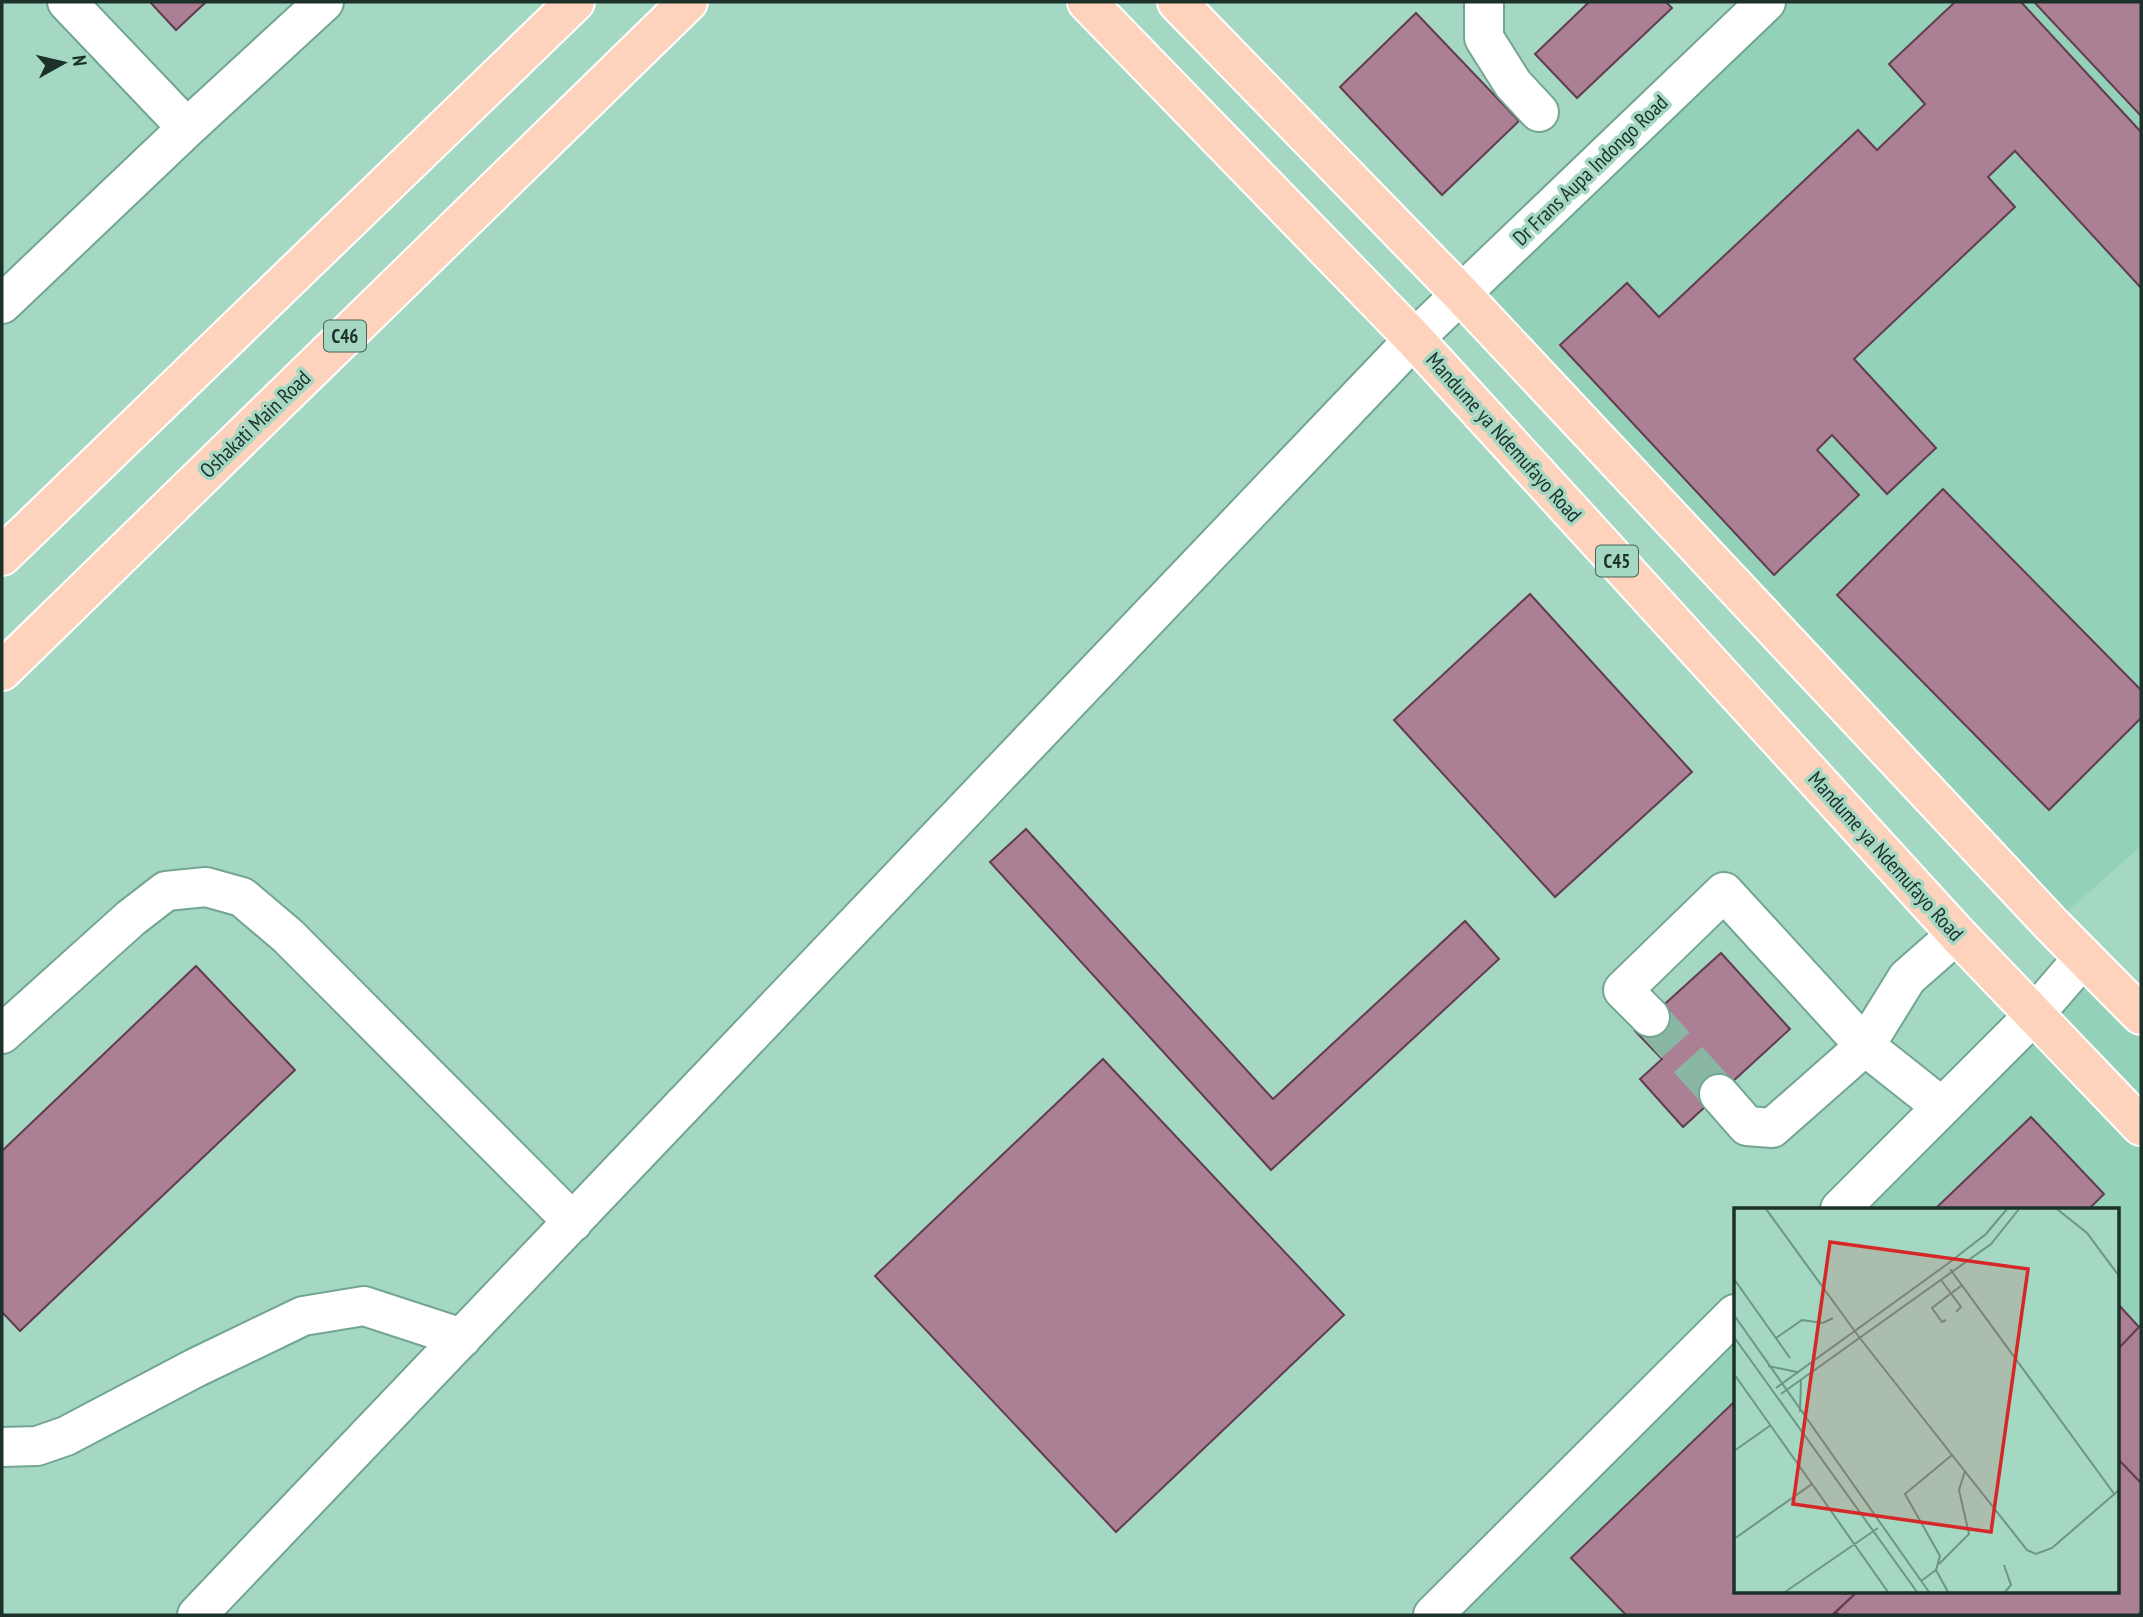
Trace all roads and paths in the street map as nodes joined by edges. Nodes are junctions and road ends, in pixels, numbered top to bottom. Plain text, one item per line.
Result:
1 (67, 2) edge
2 (324, 2) edge
3 (575, 2) edge
4 (688, 2) edge
5 (1087, 2) edge
6 (1177, 2) edge
7 (1484, 2) edge
8 (1766, 2) edge
9 (1539, 112) dead end
10 (187, 128) junction
11 (1461, 294) junction
12 (2, 304) edge
13 (1414, 339) junction
14 (2, 556) edge
15 (2, 671) edge
16 (1957, 934) junction
17 (2083, 958) junction
18 (2141, 1015) edge
19 (2034, 1016) junction
20 (1650, 1017) tunnel mouth
21 (2, 1034) edge
22 (1865, 1046) junction
23 (1719, 1094) tunnel mouth
24 (1942, 1107) junction
25 (2141, 1126) edge
26 (1841, 1208) edge
27 (573, 1222) junction
28 (1734, 1315) edge
29 (462, 1338) junction
30 (2, 1447) edge
31 (197, 1615) edge
32 (1433, 1615) edge

1 - 10 street
2 - 10 street
3 - 14 main road
4 - 15 main road, Oshakati Main Road / C46
5 - 13 main road, Mandume ya Ndemufayo Road / C45
6 - 11 main road
7 - 9 street
8 - 11 street, Dr Frans Aupa Indongo Road
10 - 12 street
11 - 13 street, Dr Frans Aupa Indongo Road
11 - 17 main road
13 - 16 main road, Mandume ya Ndemufayo Road / C45
13 - 27 street, Dr Frans Aupa Indongo Road
16 - 19 main road, Mandume ya Ndemufayo Road / C45
16 - 22 street
17 - 18 main road
17 - 19 street
19 - 24 street
19 - 25 main road, Mandume ya Ndemufayo Road / C45
20 - 22 street
21 - 27 street
22 - 23 street
22 - 24 street
24 - 26 street
27 - 29 street, Dr Frans Aupa Indongo Road
28 - 32 street
29 - 30 street
29 - 31 street, Dr Frans Aupa Indongo Road

